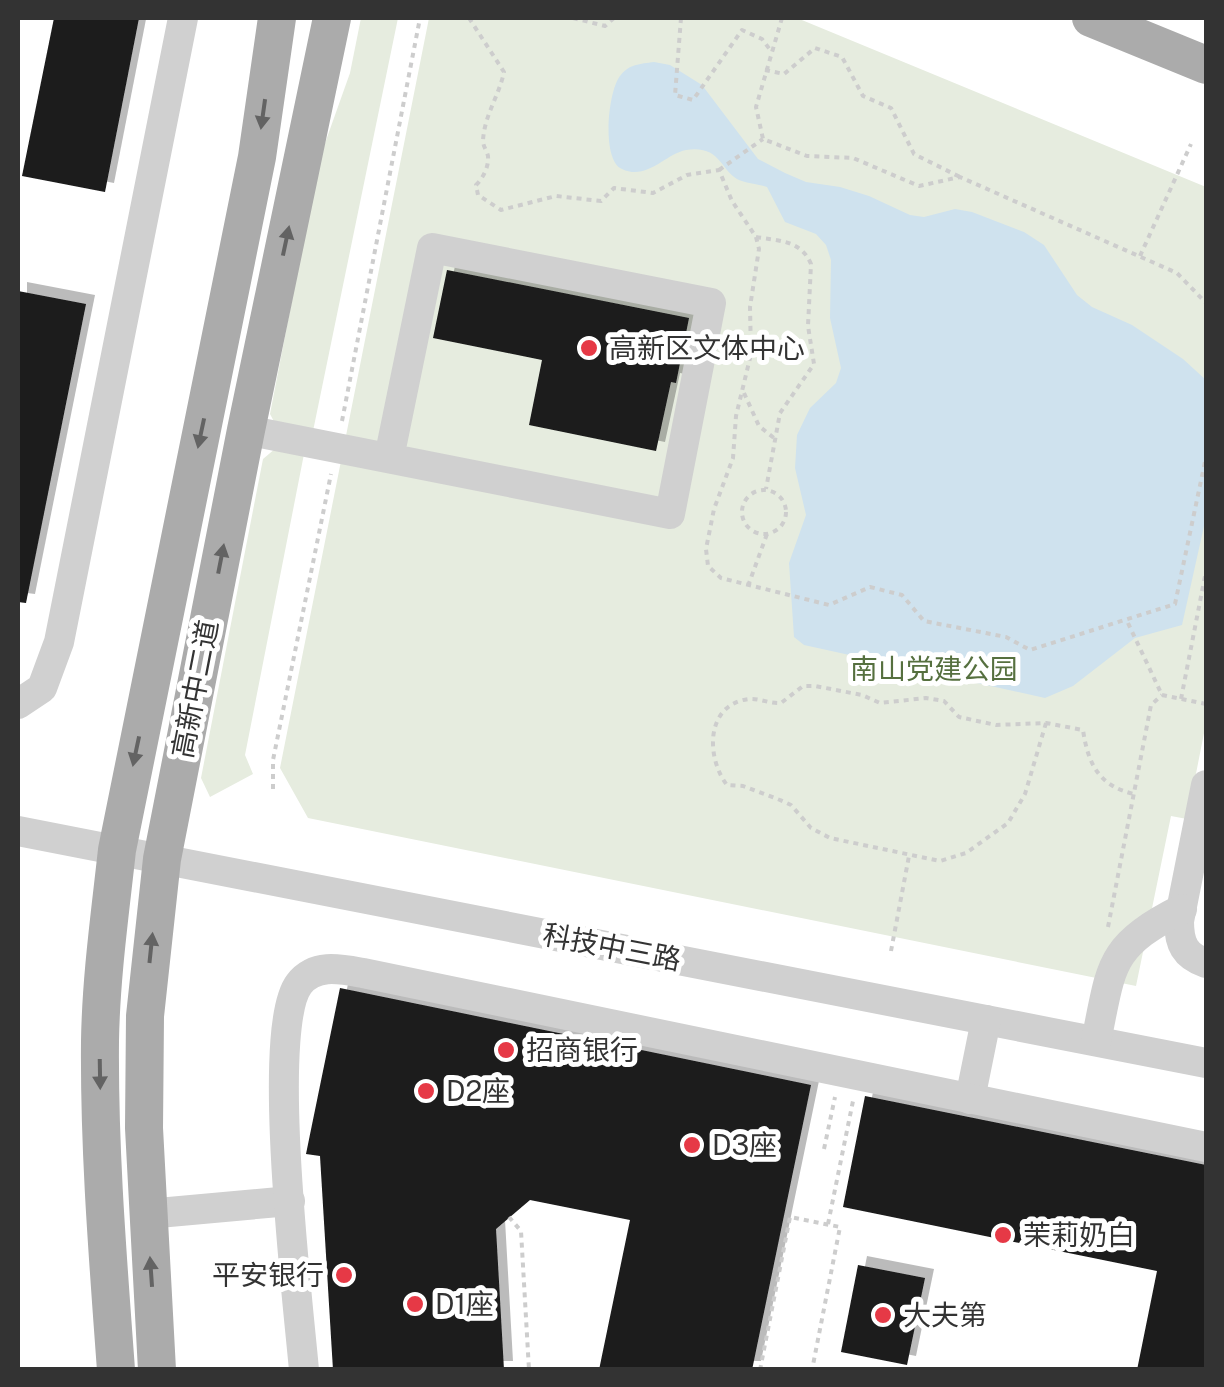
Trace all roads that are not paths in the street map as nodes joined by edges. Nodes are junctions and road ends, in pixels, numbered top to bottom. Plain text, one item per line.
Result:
1 (183, 18) edge
2 (277, 18) edge
3 (332, 18) edge
4 (1091, 18) edge
5 (1206, 65) edge
6 (246, 430) junction
7 (390, 458) junction
8 (18, 704) edge
9 (1206, 785) edge
10 (18, 831) edge
11 (117, 850) junction
12 (162, 859) junction
13 (1182, 910) junction
14 (1206, 963) edge
15 (986, 1020) junction
16 (1096, 1042) junction
17 (1206, 1063) edge
18 (970, 1099) junction
19 (1206, 1147) edge
20 (290, 1202) junction
21 (147, 1214) junction
22 (116, 1370) edge
23 (157, 1370) edge
24 (304, 1370) edge

1 - 8 street
2 -> 11 main road, 高新中二道
6 -> 3 main road, 高新中二道
4 - 5 main road
6 - 7 street
12 -> 6 main road, 高新中二道
7 - 7 street
9 - 13 street
10 - 11 street, 科技中三路
11 - 12 street, 科技中三路
11 -> 22 main road, 高新中二道
12 - 15 street, 科技中三路
21 -> 12 main road, 高新中二道
13 - 14 street
13 - 16 street
15 - 16 street, 科技中三路
15 - 18 street
16 - 17 street, 科技中三路
18 - 19 street
18 - 20 street
20 - 21 street
20 - 24 street
23 -> 21 main road, 高新中二道

